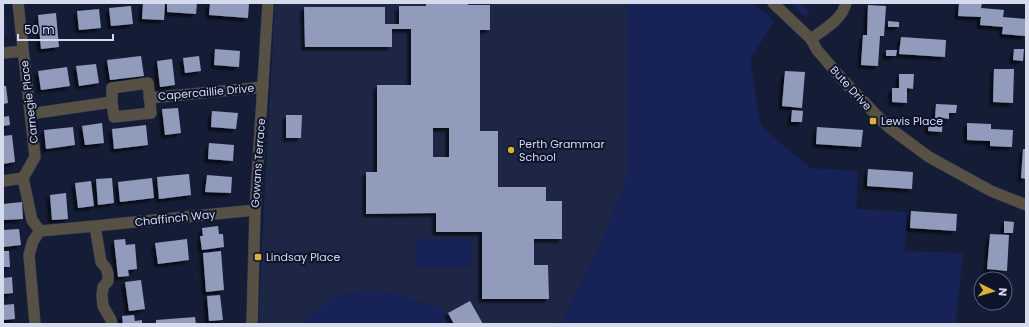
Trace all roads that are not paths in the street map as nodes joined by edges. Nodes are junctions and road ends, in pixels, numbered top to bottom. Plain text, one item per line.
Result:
1 (18, 3) edge
2 (268, 3) edge
3 (772, 3) edge
4 (846, 3) edge
5 (811, 39) junction
6 (23, 51) junction
7 (3, 53) edge
8 (263, 87) junction
9 (149, 98) junction
10 (112, 102) junction
11 (30, 114) junction
12 (23, 178) junction
13 (3, 181) edge
14 (1026, 205) edge
15 (255, 210) junction
16 (95, 226) junction
17 (40, 231) junction
18 (35, 324) edge
19 (112, 324) edge
20 (252, 324) edge

1 - 6 street, Carnegie Place
2 - 8 street, Gowans Terrace
3 - 5 street, Bute Drive
4 - 5 street
5 - 14 street, Bute Drive
6 - 7 street, Carnegie Place
6 - 11 street, Carnegie Place
8 - 9 street, Capercaillie Drive
8 - 15 street, Gowans Terrace
9 - 10 street, Capercaillie Drive
9 - 10 street, Capercaillie Drive
10 - 11 street
11 - 12 street, Carnegie Place
12 - 13 street
12 - 17 street
15 - 16 street, Chaffinch Way
15 - 20 street, Gowans Terrace
16 - 17 street, Chaffinch Way
16 - 19 street
17 - 18 street

